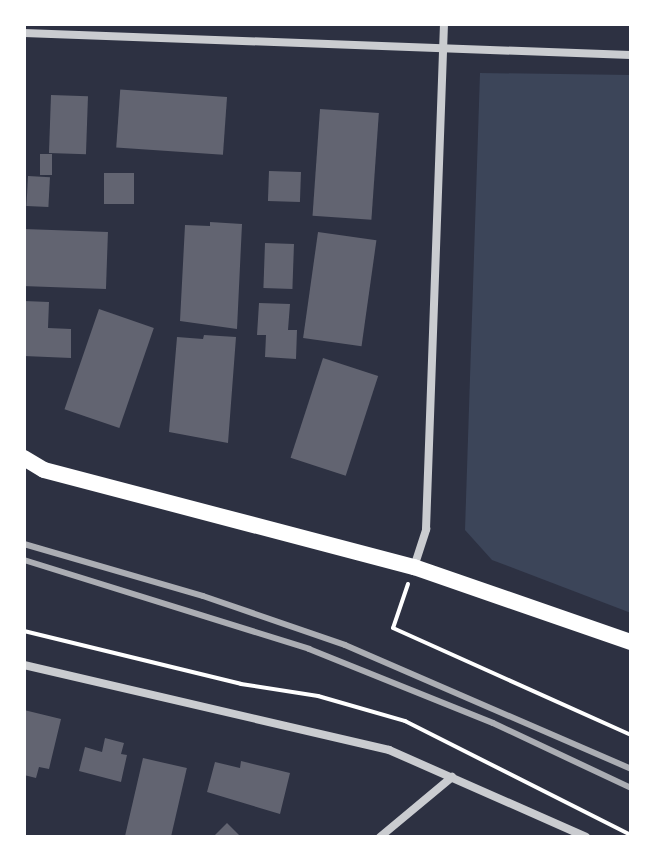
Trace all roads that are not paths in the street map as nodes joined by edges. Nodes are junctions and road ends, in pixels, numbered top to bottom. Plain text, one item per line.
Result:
1 (444, 24) edge
2 (24, 33) edge
3 (442, 50) junction
4 (631, 55) edge
5 (24, 458) edge
6 (44, 470) junction
7 (24, 474) edge
8 (414, 567) junction
9 (631, 642) edge
10 (24, 665) edge
11 (452, 777) junction
12 (380, 837) edge
13 (586, 837) edge

1 - 3 street
2 - 3 street
3 - 4 street
3 - 8 street
5 - 6 main road
6 - 7 main road
6 - 8 main road
8 - 9 main road
10 - 11 street
11 - 12 street
11 - 13 street

